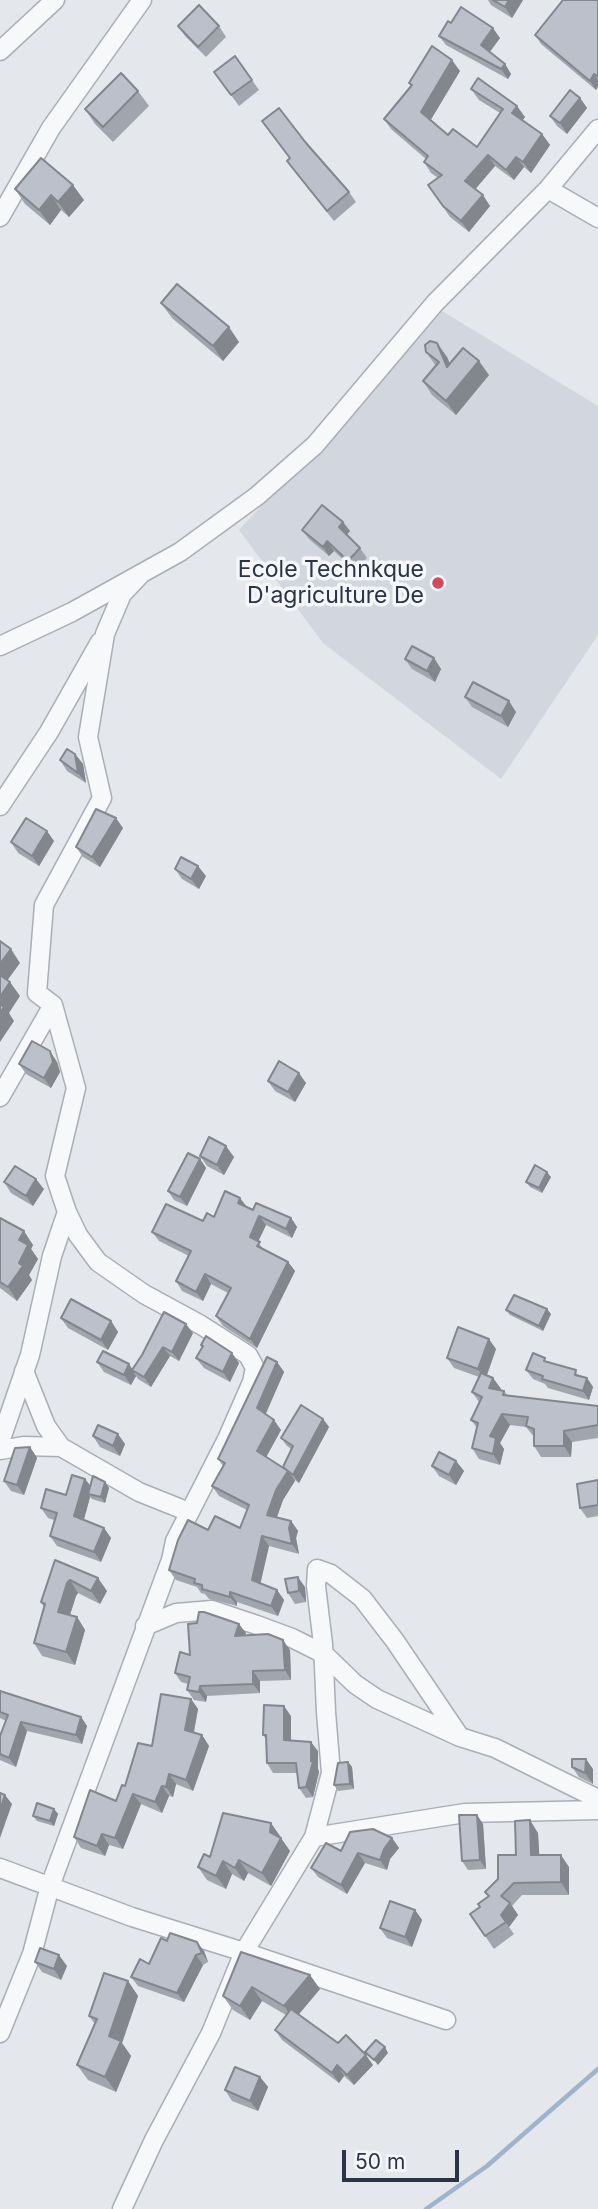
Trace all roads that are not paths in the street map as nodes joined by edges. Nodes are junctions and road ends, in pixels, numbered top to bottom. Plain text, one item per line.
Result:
1 (55, 0) edge
2 (142, 0) edge
3 (0, 51) edge
4 (598, 130) edge
5 (548, 189) junction
6 (0, 217) edge
7 (598, 218) edge
8 (141, 573) junction
9 (105, 634) junction
10 (0, 646) edge
11 (0, 806) edge
12 (54, 1005) junction
13 (0, 1097) edge
14 (67, 1212) junction
15 (24, 1371) junction
16 (0, 1442) edge
17 (61, 1447) junction
18 (0, 1450) edge
19 (189, 1512) junction
20 (145, 1626) junction
21 (324, 1654) junction
22 (460, 1737) junction
23 (598, 1798) edge
24 (598, 1810) edge
25 (314, 1837) junction
26 (0, 1868) edge
27 (50, 1886) junction
28 (244, 1952) junction
29 (446, 2020) dead end
30 (0, 2034) edge
31 (121, 2209) edge

1 - 3 street
2 - 6 street
4 - 5 street
5 - 7 street
5 - 8 street
8 - 9 street
8 - 10 street
9 - 11 street
9 - 12 street
12 - 13 street
12 - 14 street
14 - 15 street
14 - 19 street
15 - 16 street
15 - 17 street
17 - 18 street
17 - 19 street
19 - 20 street
20 - 21 street
20 - 27 street
21 - 22 street
21 - 22 street
21 - 25 street
22 - 23 street
24 - 25 street
25 - 28 street
26 - 27 street
27 - 28 street
27 - 30 street
28 - 29 street
28 - 31 street

